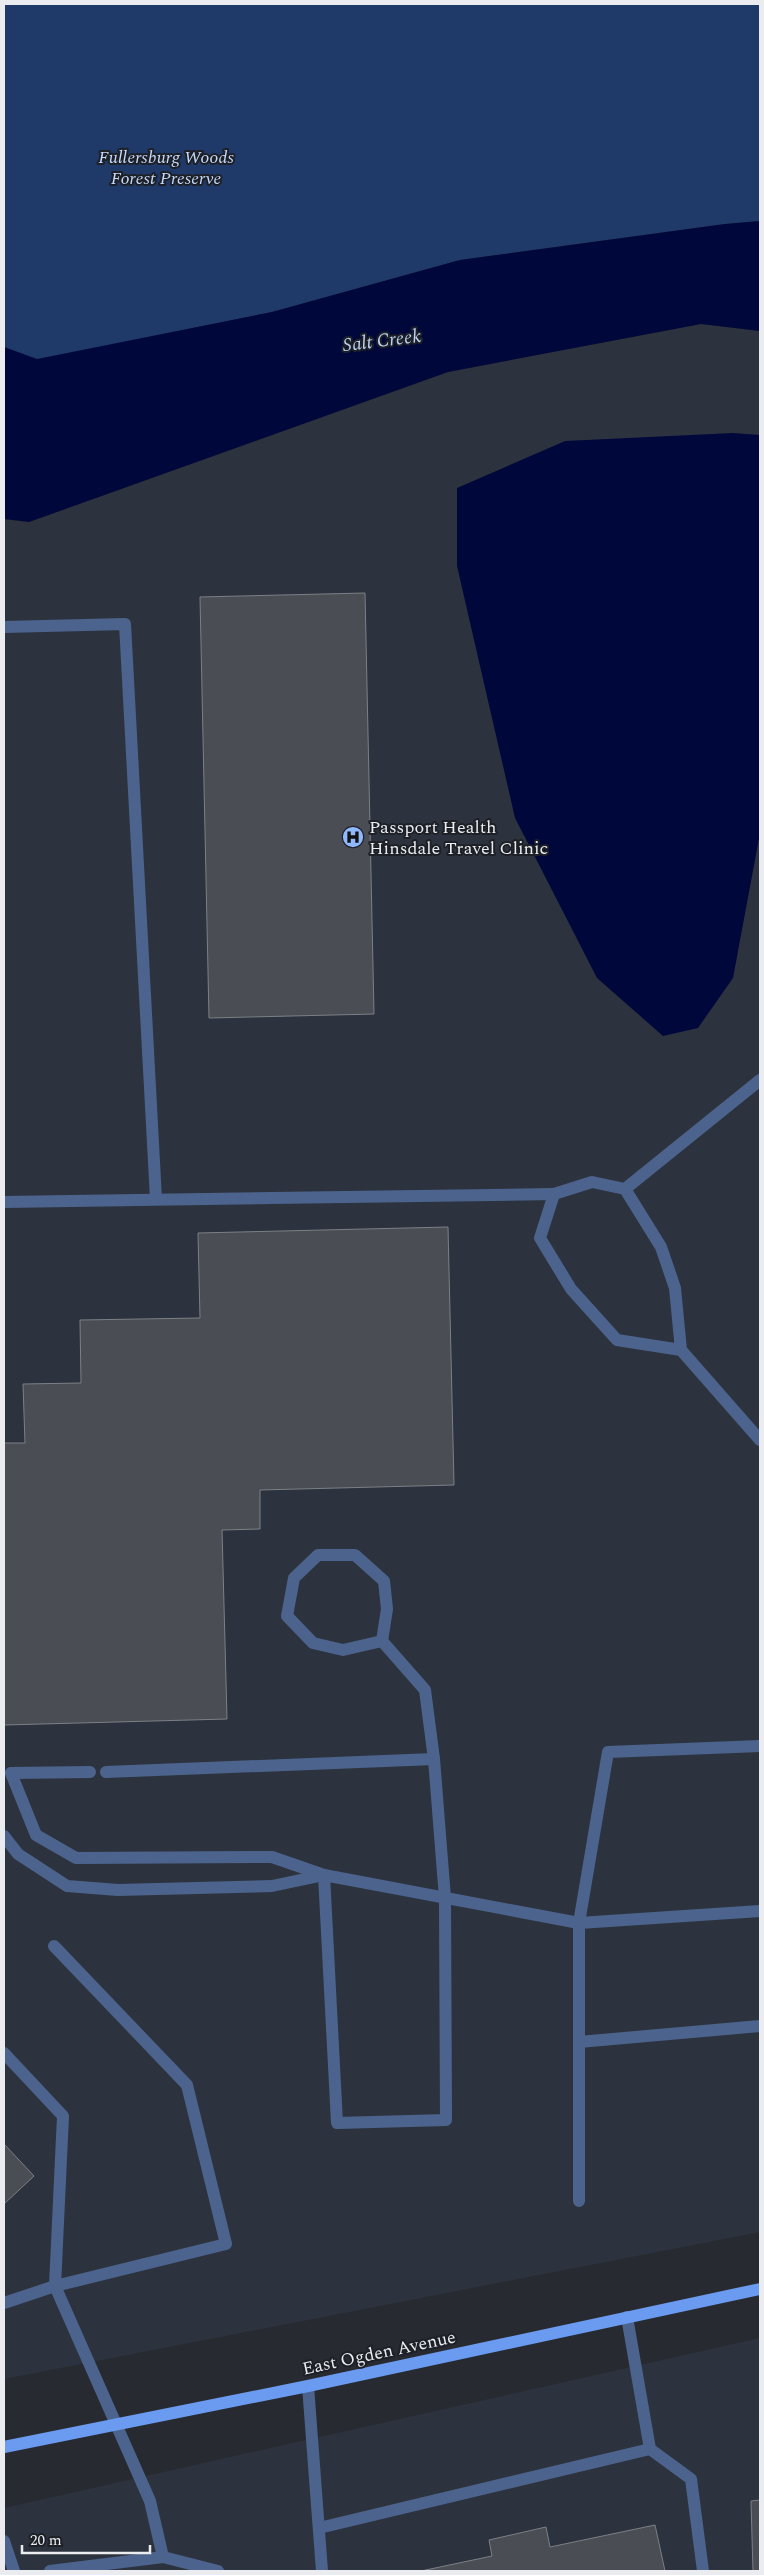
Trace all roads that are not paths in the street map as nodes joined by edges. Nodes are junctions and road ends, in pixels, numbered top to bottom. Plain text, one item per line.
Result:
1 (4, 627) edge
2 (760, 1080) edge
3 (625, 1189) junction
4 (554, 1194) junction
5 (156, 1199) junction
6 (4, 1202) edge
7 (681, 1350) junction
8 (760, 1440) edge
9 (382, 1641) junction
10 (760, 1746) edge
11 (434, 1759) junction
12 (90, 1772) dead end
13 (106, 1772) dead end
14 (7, 1778) edge
15 (4, 1836) edge
16 (324, 1875) junction
17 (444, 1898) junction
18 (760, 1912) edge
19 (578, 1923) junction
20 (54, 1946) dead end
21 (760, 2026) edge
22 (579, 2042) junction
23 (4, 2053) edge
24 (579, 2201) dead end
25 (55, 2286) junction
26 (760, 2289) edge
27 (4, 2303) edge
28 (627, 2317) junction
29 (308, 2386) junction
30 (115, 2424) junction
31 (4, 2447) edge
32 (650, 2449) junction
33 (319, 2528) junction
34 (4, 2541) edge
35 (163, 2557) junction
36 (14, 2571) edge
37 (50, 2571) edge
38 (218, 2571) edge
39 (322, 2571) edge
40 (703, 2571) edge

1 - 5 lane
2 - 3 lane
3 - 4 lane
3 - 7 lane
4 - 5 lane
4 - 7 lane
5 - 6 lane
7 - 8 lane
9 - 9 lane
9 - 11 lane
10 - 19 lane
11 - 13 lane
11 - 17 lane
12 - 14 lane
14 - 16 lane
15 - 16 lane
16 - 17 lane
16 - 17 lane
17 - 19 lane
18 - 19 lane
19 - 22 lane
20 - 25 lane
21 - 22 lane
22 - 24 lane
23 - 25 lane
25 - 27 lane
25 - 30 lane
26 - 28 main road, East Ogden Avenue
28 - 29 main road, East Ogden Avenue
28 - 32 lane
29 - 30 main road, East Ogden Avenue
29 - 33 lane
30 - 31 main road, East Ogden Avenue
30 - 35 lane
32 - 33 lane
32 - 40 lane
33 - 39 lane
34 - 36 lane
35 - 37 lane
35 - 38 lane

